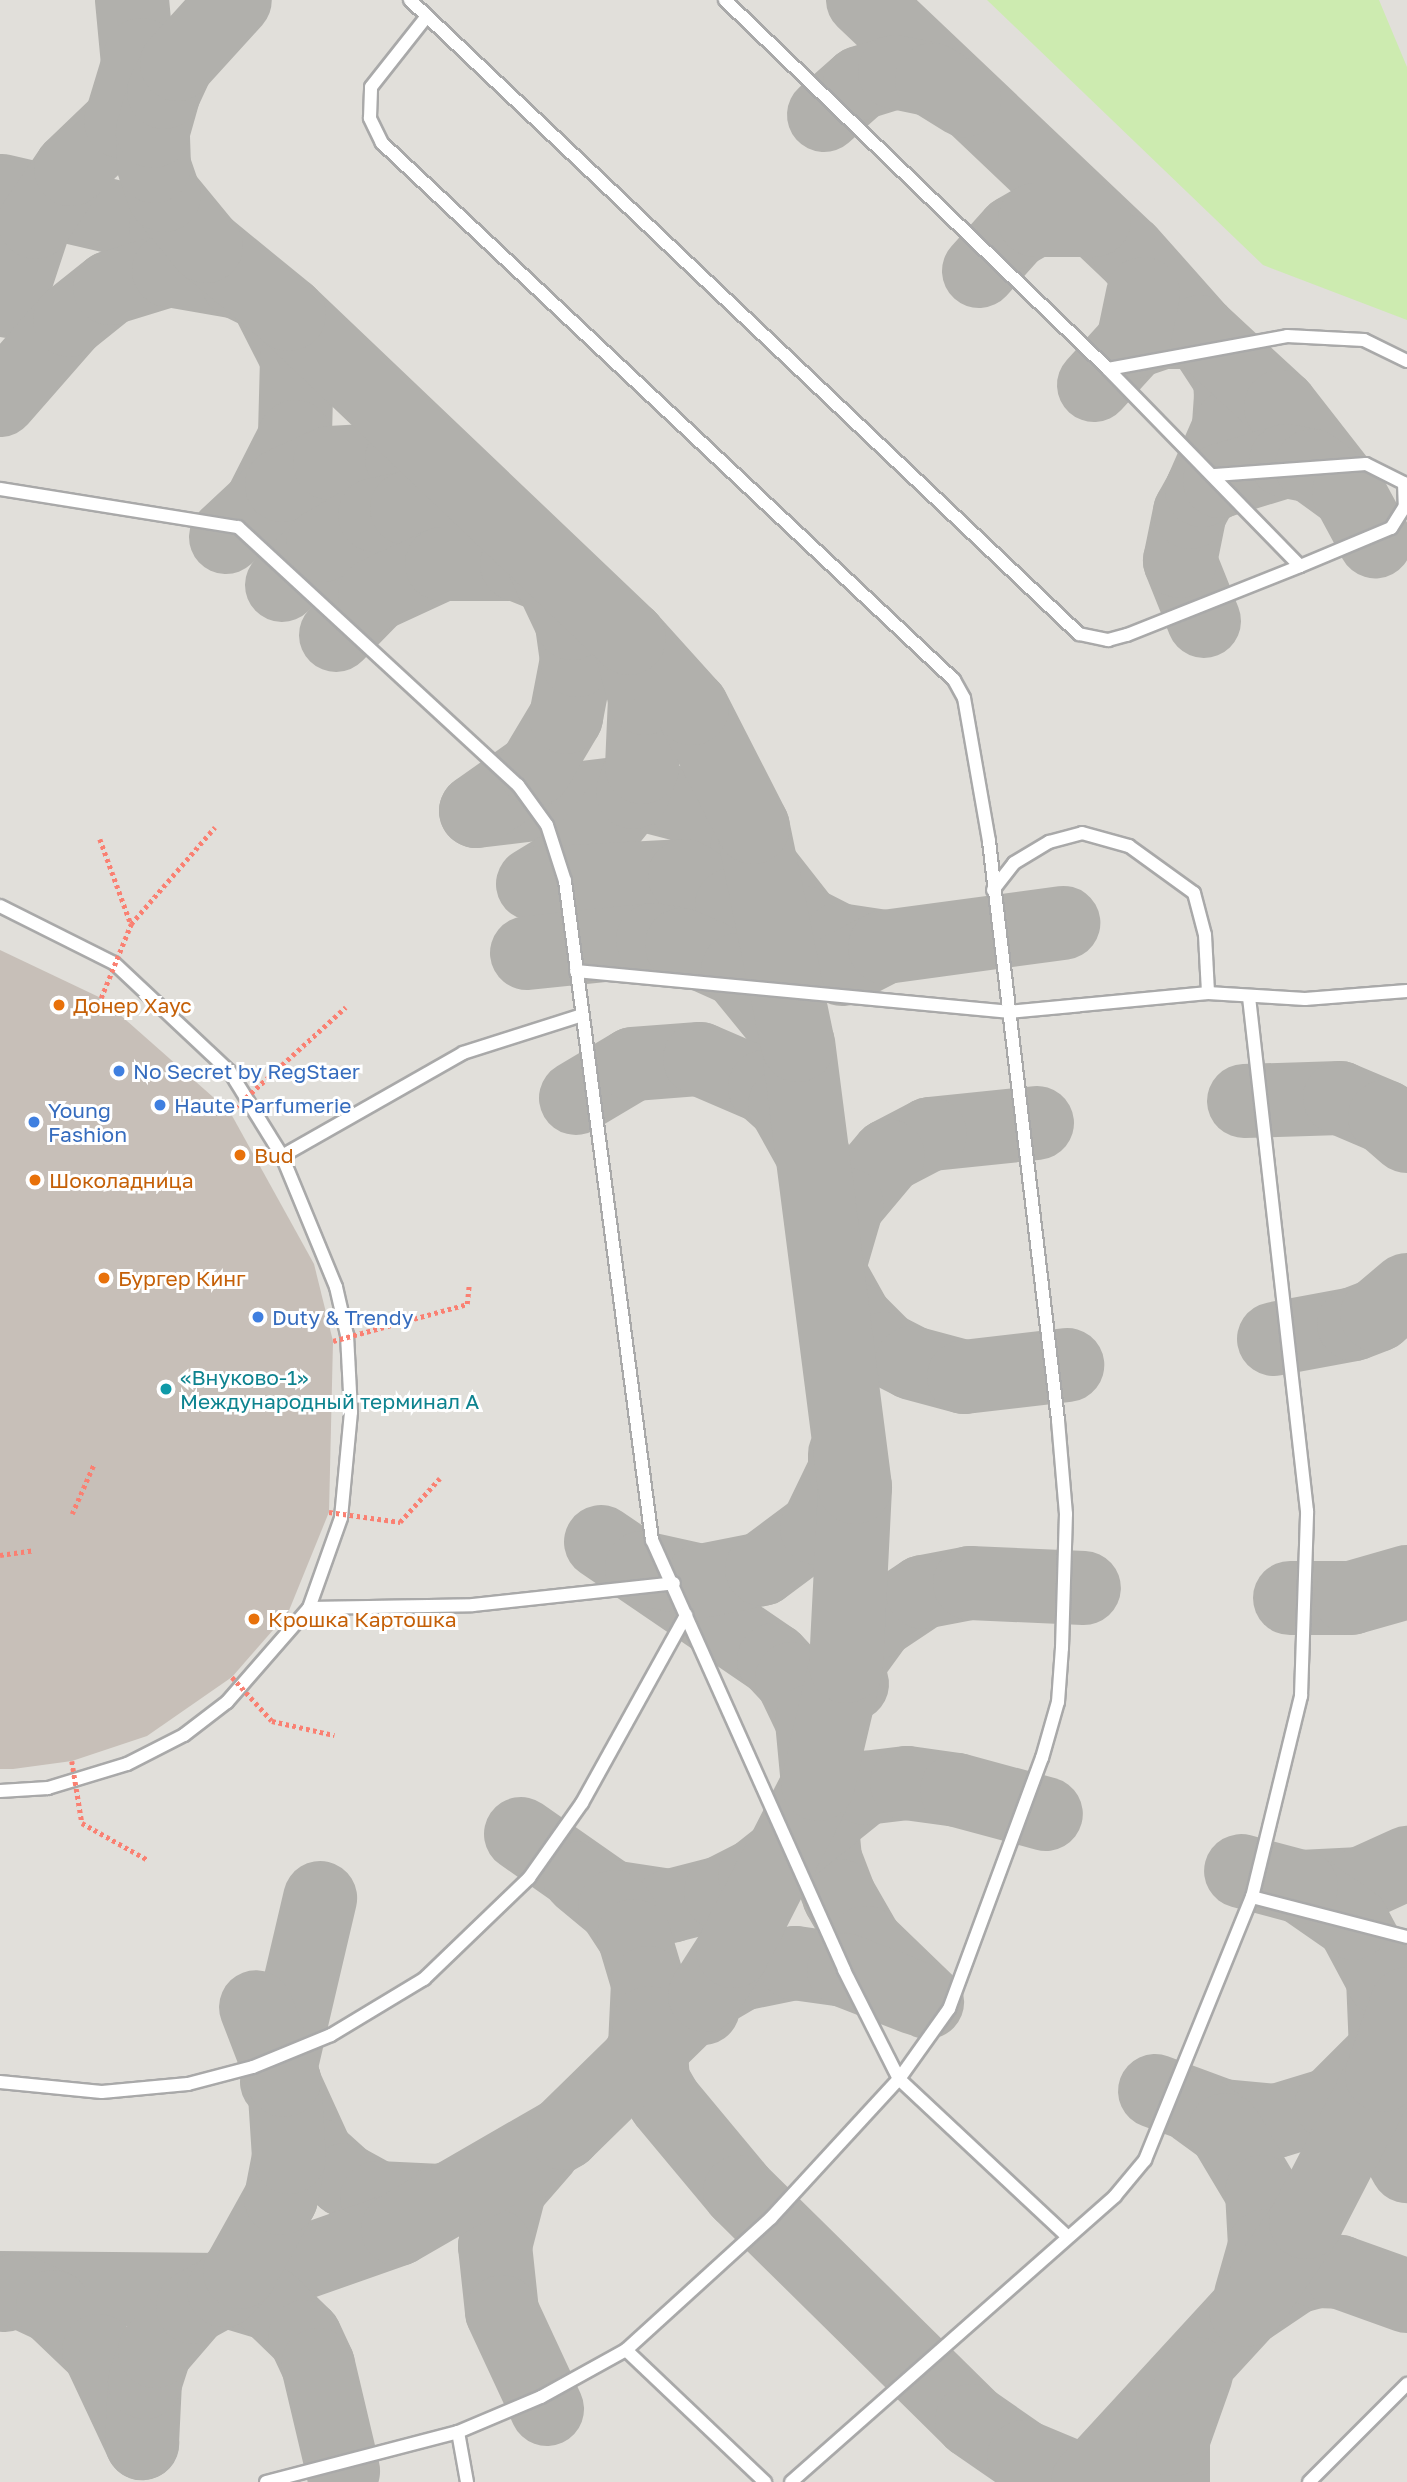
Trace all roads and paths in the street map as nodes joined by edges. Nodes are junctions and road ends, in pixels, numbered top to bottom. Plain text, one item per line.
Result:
1 (410, 0) edge
2 (725, 0) edge
3 (427, 16) junction
4 (1407, 361) edge
5 (1108, 369) junction
6 (1214, 475) junction
7 (0, 489) edge
8 (1300, 566) junction
9 (215, 827) dead end
10 (100, 839) dead end
11 (993, 890) junction
12 (0, 906) edge
13 (131, 924) junction
14 (576, 971) junction
15 (1407, 991) edge
16 (1208, 993) junction
17 (1250, 997) junction
18 (101, 998) dead end
19 (346, 1007) dead end
20 (1009, 1012) junction
21 (582, 1015) junction
22 (230, 1112) dead end
23 (282, 1156) junction
24 (469, 1284) dead end
25 (333, 1341) dead end
26 (94, 1464) dead end
27 (440, 1478) dead end
28 (329, 1512) dead end
29 (72, 1514) dead end
30 (34, 1550) dead end
31 (0, 1555) edge
32 (674, 1583) junction
33 (309, 1608) junction
34 (686, 1615) junction
35 (232, 1677) dead end
36 (334, 1735) dead end
37 (72, 1761) dead end
38 (0, 1791) edge
39 (148, 1860) dead end
40 (1252, 1897) junction
41 (1407, 1937) edge
42 (899, 2079) junction
43 (0, 2082) edge
44 (1068, 2236) junction
45 (626, 2350) junction
46 (1407, 2384) edge
47 (458, 2432) junction
48 (267, 2482) edge
49 (467, 2482) edge
50 (765, 2482) edge
51 (791, 2482) edge
52 (1310, 2482) edge

1 - 3 lane
2 - 5 lane
3 - 8 lane
3 - 11 lane
4 - 5 lane
5 - 6 lane
6 - 8 lane
6 - 8 lane
7 - 14 lane
9 - 13 path, bridge
10 - 13 path
11 - 16 lane
11 - 20 lane
12 - 23 lane
13 - 18 path, bridge
14 - 20 lane
14 - 21 lane
15 - 17 lane
16 - 17 lane
16 - 20 lane
17 - 40 lane
19 - 22 path, bridge
20 - 42 lane
21 - 23 lane
21 - 32 lane
23 - 33 lane
24 - 25 path, bridge
26 - 29 path
27 - 28 path, bridge
30 - 31 path
32 - 33 lane
32 - 34 lane
33 - 38 lane
34 - 42 lane
34 - 43 lane
35 - 36 path, bridge
37 - 39 path, bridge
40 - 41 lane
40 - 44 lane
42 - 44 lane
42 - 45 lane
44 - 51 lane
45 - 47 lane
45 - 50 lane
46 - 52 lane
47 - 48 lane
47 - 49 lane

